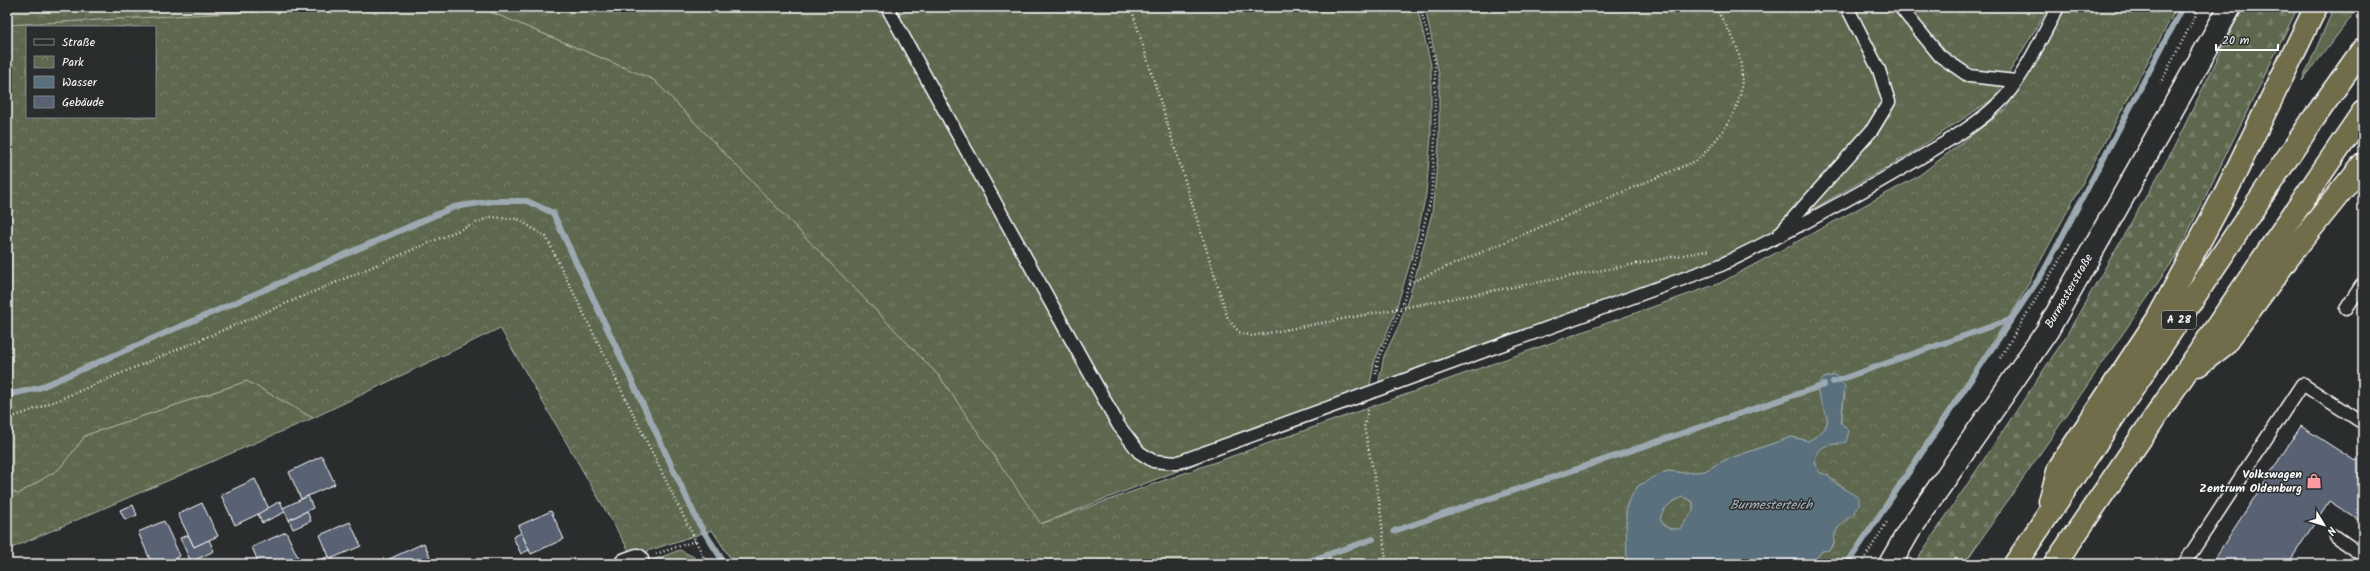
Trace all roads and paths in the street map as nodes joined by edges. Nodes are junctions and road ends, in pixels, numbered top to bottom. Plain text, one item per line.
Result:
1 (887, 7) edge
2 (1131, 7) edge
3 (1420, 7) edge
4 (1715, 7) edge
5 (1847, 7) edge
6 (1900, 7) edge
7 (2058, 7) edge
8 (2200, 7) edge
9 (2230, 7) edge
10 (2316, 7) edge
11 (2363, 49) edge
12 (2016, 81) junction
13 (2158, 86) dead end
14 (2363, 112) edge
15 (2363, 164) edge
16 (2074, 236) dead end
17 (1774, 239) junction
18 (1713, 249) dead end
19 (1409, 283) junction
20 (2363, 283) edge
21 (1401, 309) junction
22 (2346, 309) dead end
23 (1998, 362) dead end
24 (2184, 375) junction
25 (1373, 393) junction
26 (7, 418) edge
27 (2363, 423) edge
28 (1364, 427) dead end
29 (1889, 520) dead end
30 (2044, 521) junction
31 (2336, 537) dead end
32 (695, 541) junction
33 (2363, 556) edge
34 (1386, 561) junction
35 (632, 562) edge
36 (707, 564) edge
37 (1377, 564) edge
38 (1420, 564) edge
39 (1861, 564) edge
40 (1890, 564) edge
41 (2015, 564) edge
42 (2055, 564) edge
43 (2184, 564) edge

1 - 25 lane
2 - 21 path
3 - 19 path
4 - 19 path
5 - 17 lane
6 - 12 lane
7 - 12 lane
8 - 13 path
9 - 40 street, Burmesterstraße
10 - 30 highway
11 - 30 highway, A 28
12 - 17 lane
14 - 24 highway, A 28
15 - 24 highway
16 - 23 path
17 - 25 lane
18 - 21 path
19 - 21 path
20 - 22 lane
21 - 25 path
24 - 42 highway, A 28
26 - 32 path
27 - 43 lane
28 - 34 path
29 - 39 path
30 - 41 highway, A 28
31 - 33 lane
32 - 35 path
32 - 36 path
34 - 37 path
34 - 38 path

